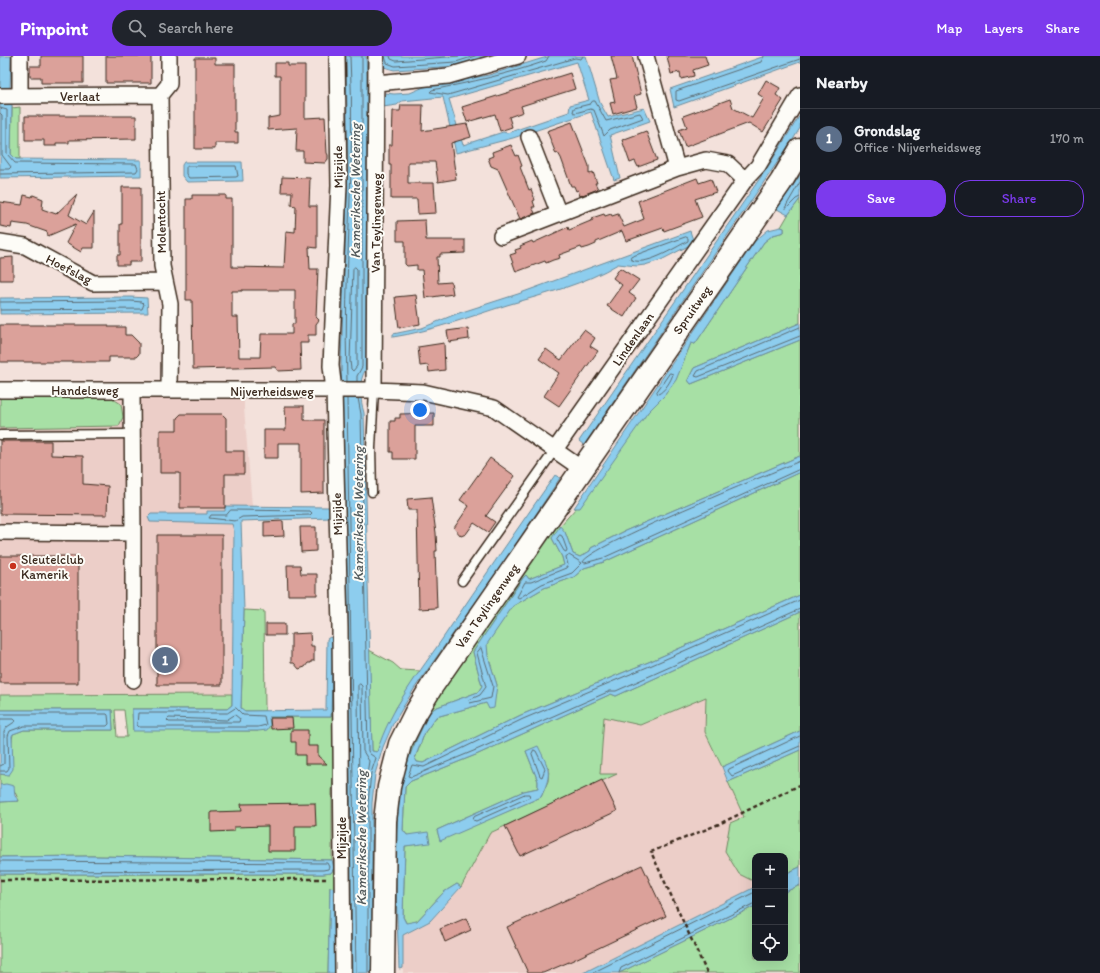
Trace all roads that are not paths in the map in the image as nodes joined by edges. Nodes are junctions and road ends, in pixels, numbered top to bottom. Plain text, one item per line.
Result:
1 (20, 56) edge
2 (169, 56) edge
3 (337, 56) edge
4 (376, 56) edge
5 (518, 56) edge
6 (646, 56) edge
7 (377, 83) junction
8 (160, 95) junction
9 (800, 95) edge
10 (0, 96) edge
11 (20, 96) junction
12 (529, 137) dead end
13 (800, 150) edge
14 (677, 168) junction
15 (745, 180) junction
16 (559, 214) junction
17 (501, 236) dead end
18 (0, 242) edge
19 (164, 282) junction
20 (169, 389) junction
21 (0, 390) edge
22 (132, 390) junction
23 (369, 390) junction
24 (338, 391) junction
25 (132, 434) junction
26 (0, 435) edge
27 (554, 451) junction
28 (582, 470) junction
29 (372, 492) dead end
30 (0, 532) edge
31 (132, 533) junction
32 (462, 581) dead end
33 (133, 680) dead end
34 (343, 973) edge
35 (383, 973) edge

1 - 11 street
2 - 8 street, Molentocht
3 - 24 street, Mijzijde
4 - 7 street, Van Teylingenweg
5 - 7 street
6 - 14 street
7 - 23 street, Van Teylingenweg
8 - 11 street, Verlaat
8 - 19 street, Molentocht
9 - 15 street, Lindenlaan
10 - 11 street, Verlaat
12 - 16 street
13 - 28 main road, Spruitweg
14 - 15 street
14 - 16 street
15 - 27 street, Lindenlaan
16 - 17 street
18 - 19 street, Hoefslag
19 - 20 street, Molentocht
20 - 22 street, Handelsweg
20 - 24 street, Nijverheidsweg
21 - 22 street, Handelsweg
22 - 25 street
23 - 24 street, Nijverheidsweg
23 - 27 street
23 - 29 lane, Van Teylingenweg
24 - 34 street, Mijzijde
25 - 26 lane
25 - 31 street
27 - 28 street
27 - 32 lane, Lindenlaan
28 - 35 main road, Van Teylingenweg
30 - 31 street
31 - 33 street

